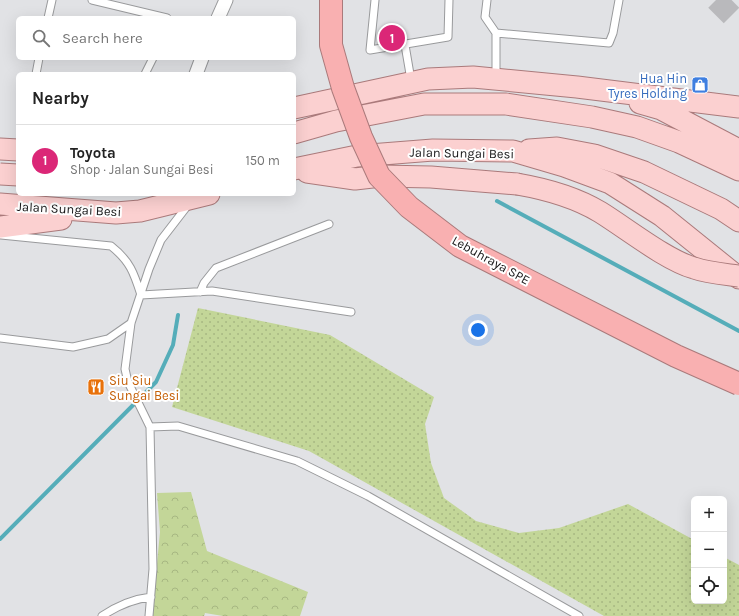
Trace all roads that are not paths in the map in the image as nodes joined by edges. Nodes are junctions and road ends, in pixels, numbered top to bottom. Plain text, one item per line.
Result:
1 (52, 0) edge
2 (92, 0) edge
3 (226, 0) edge
4 (324, 0) edge
5 (331, 0) edge
6 (375, 0) edge
7 (449, 0) edge
8 (487, 0) edge
9 (619, 0) edge
10 (48, 16) edge
11 (159, 16) edge
12 (219, 16) edge
13 (496, 33) junction
14 (405, 45) junction
15 (40, 60) edge
16 (152, 60) edge
17 (201, 60) edge
18 (36, 72) edge
19 (146, 72) edge
20 (197, 72) edge
21 (496, 80) junction
22 (411, 82) junction
23 (577, 87) junction
24 (729, 105) edge
25 (296, 108) edge
26 (296, 132) edge
27 (0, 149) edge
28 (16, 150) edge
29 (739, 150) edge
30 (513, 151) junction
31 (296, 170) edge
32 (296, 170) edge
33 (739, 170) edge
34 (0, 174) edge
35 (16, 176) edge
36 (200, 196) edge
37 (0, 204) edge
38 (116, 213) junction
39 (662, 216) junction
40 (739, 221) edge
41 (329, 224) dead end
42 (0, 227) edge
43 (0, 235) edge
44 (678, 238) dead end
45 (705, 262) dead end
46 (737, 279) edge
47 (515, 284) dead end
48 (200, 292) junction
49 (141, 295) junction
50 (351, 312) dead end
51 (131, 323) junction
52 (0, 338) edge
53 (739, 384) edge
54 (150, 427) junction
55 (151, 597) junction
56 (102, 616) edge
57 (149, 616) edge
58 (579, 616) edge

1 - 10 lane
2 - 11 lane
3 - 12 street
4 - 47 highway, Lebuhraya SPE
5 - 53 highway, Lebuhraya SPE, bridge
6 - 14 lane
7 - 14 lane
8 - 13 lane
9 - 13 lane
13 - 21 lane
14 - 22 lane
15 - 18 lane
16 - 19 lane
17 - 20 street
21 - 22 main road
21 - 23 main road
22 - 25 main road
23 - 24 main road
23 - 29 main road
26 - 33 main road
27 - 28 main road
30 - 31 main road, Jalan Sungai Besi
30 - 39 main road, Jalan Sungai Besi
30 - 40 main road
32 - 46 main road, bridge
34 - 35 main road, bridge
36 - 38 main road, Jalan Sungai Besi
36 - 49 lane
37 - 38 main road, Jalan Sungai Besi
38 - 42 main road
39 - 44 lane
39 - 46 main road, Jalan Sungai Besi
41 - 48 lane
43 - 49 lane
45 - 46 lane
48 - 49 lane
48 - 50 lane
49 - 51 lane
51 - 52 lane
51 - 54 lane
54 - 55 lane
54 - 58 lane
55 - 56 lane
55 - 57 lane

